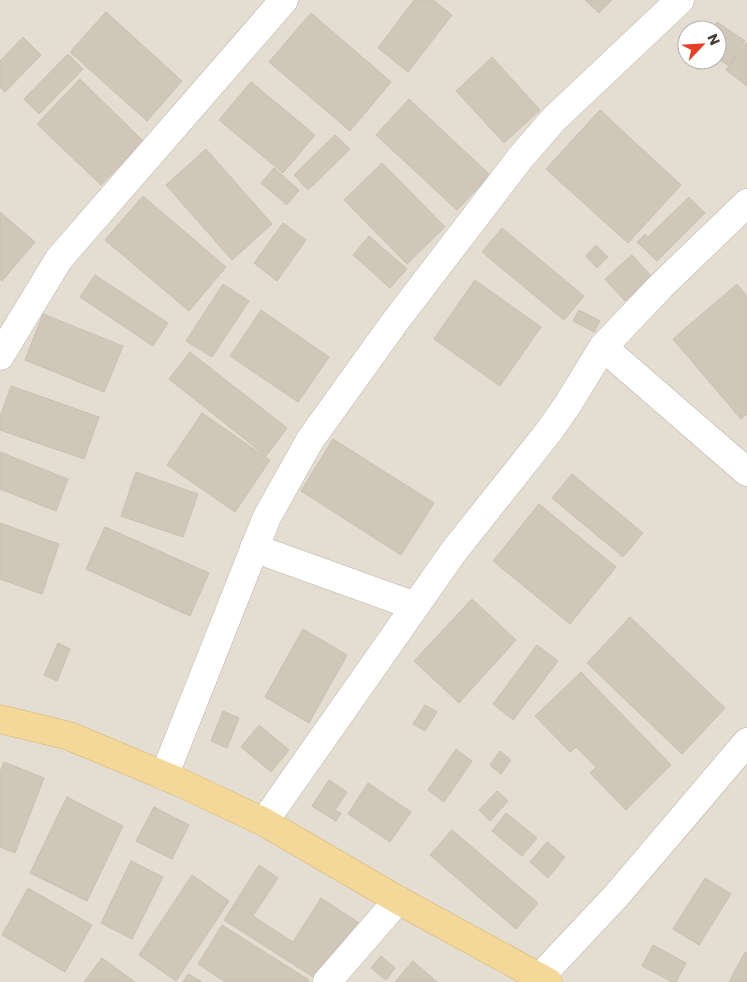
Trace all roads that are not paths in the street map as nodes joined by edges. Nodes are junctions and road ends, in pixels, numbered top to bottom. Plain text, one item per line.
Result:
1 (284, 0) edge
2 (680, 0) edge
3 (747, 203) edge
4 (604, 347) junction
5 (0, 356) edge
6 (747, 472) edge
7 (254, 548) junction
8 (415, 606) junction
9 (0, 719) edge
10 (747, 742) edge
11 (164, 776) junction
12 (264, 822) junction
13 (398, 900) junction
14 (543, 980) edge
15 (327, 982) edge

1 - 5 street
2 - 7 street
3 - 4 street
4 - 6 street
4 - 8 street
7 - 8 street
7 - 11 street
8 - 12 street
9 - 11 main road
10 - 14 street
11 - 12 main road
12 - 13 main road
13 - 14 main road
13 - 15 street

